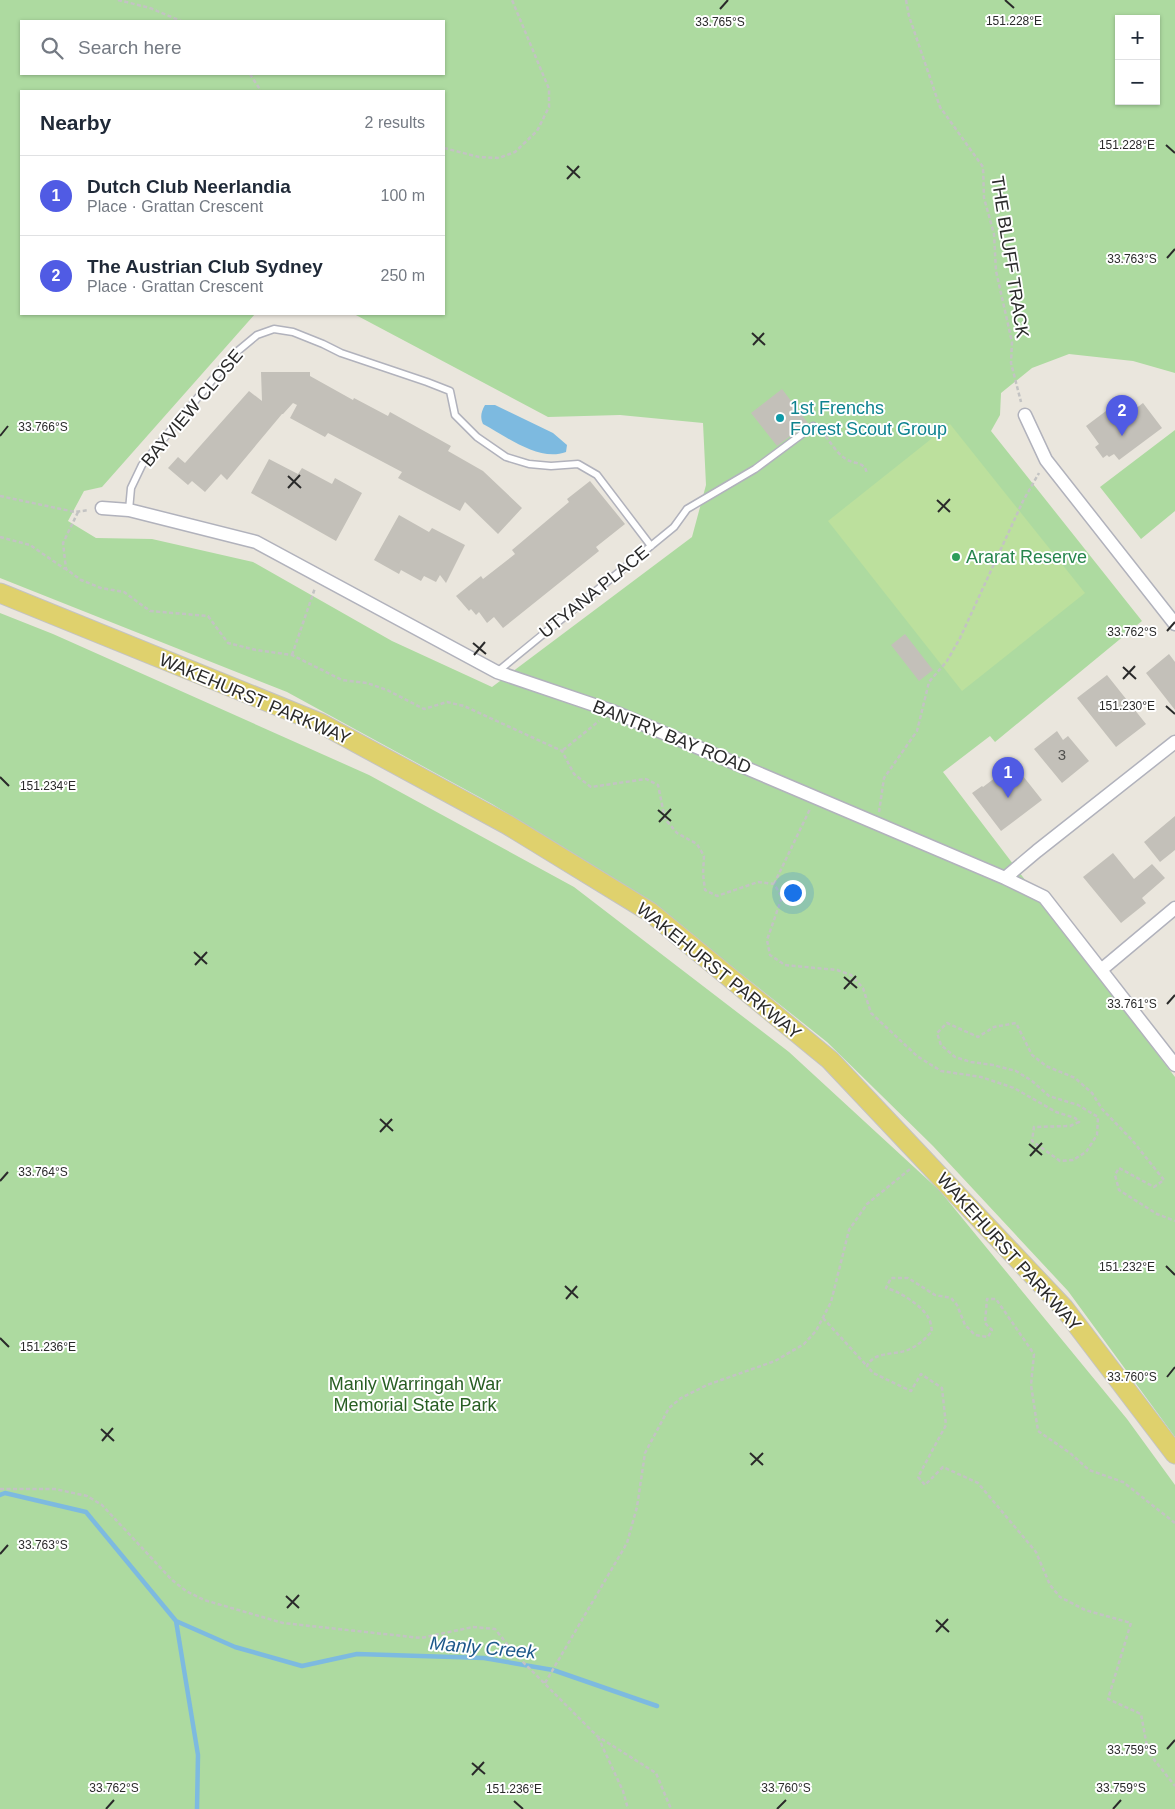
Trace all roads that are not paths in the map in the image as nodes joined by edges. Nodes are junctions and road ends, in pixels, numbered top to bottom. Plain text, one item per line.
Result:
1 (1024, 416) road end
2 (813, 426) road end
3 (102, 508) road end
4 (129, 510) junction
5 (651, 546) junction
6 (0, 593) edge
7 (1175, 624) edge
8 (497, 672) junction
9 (1175, 742) edge
10 (1006, 878) junction
11 (1175, 908) edge
12 (1101, 970) junction
13 (1175, 1064) edge
14 (1175, 1454) edge

1 - 7 street
2 - 5 lane, UTYANA PLACE
3 - 4 street, BANTRY BAY ROAD
4 - 5 lane, BAYVIEW CLOSE
4 - 8 street, BANTRY BAY ROAD
5 - 8 lane, UTYANA PLACE
6 - 14 main road, WAKEHURST PARKWAY
8 - 10 street, BANTRY BAY ROAD
9 - 10 street
10 - 12 street, BANTRY BAY ROAD
11 - 12 street
12 - 13 street, BANTRY BAY ROAD

